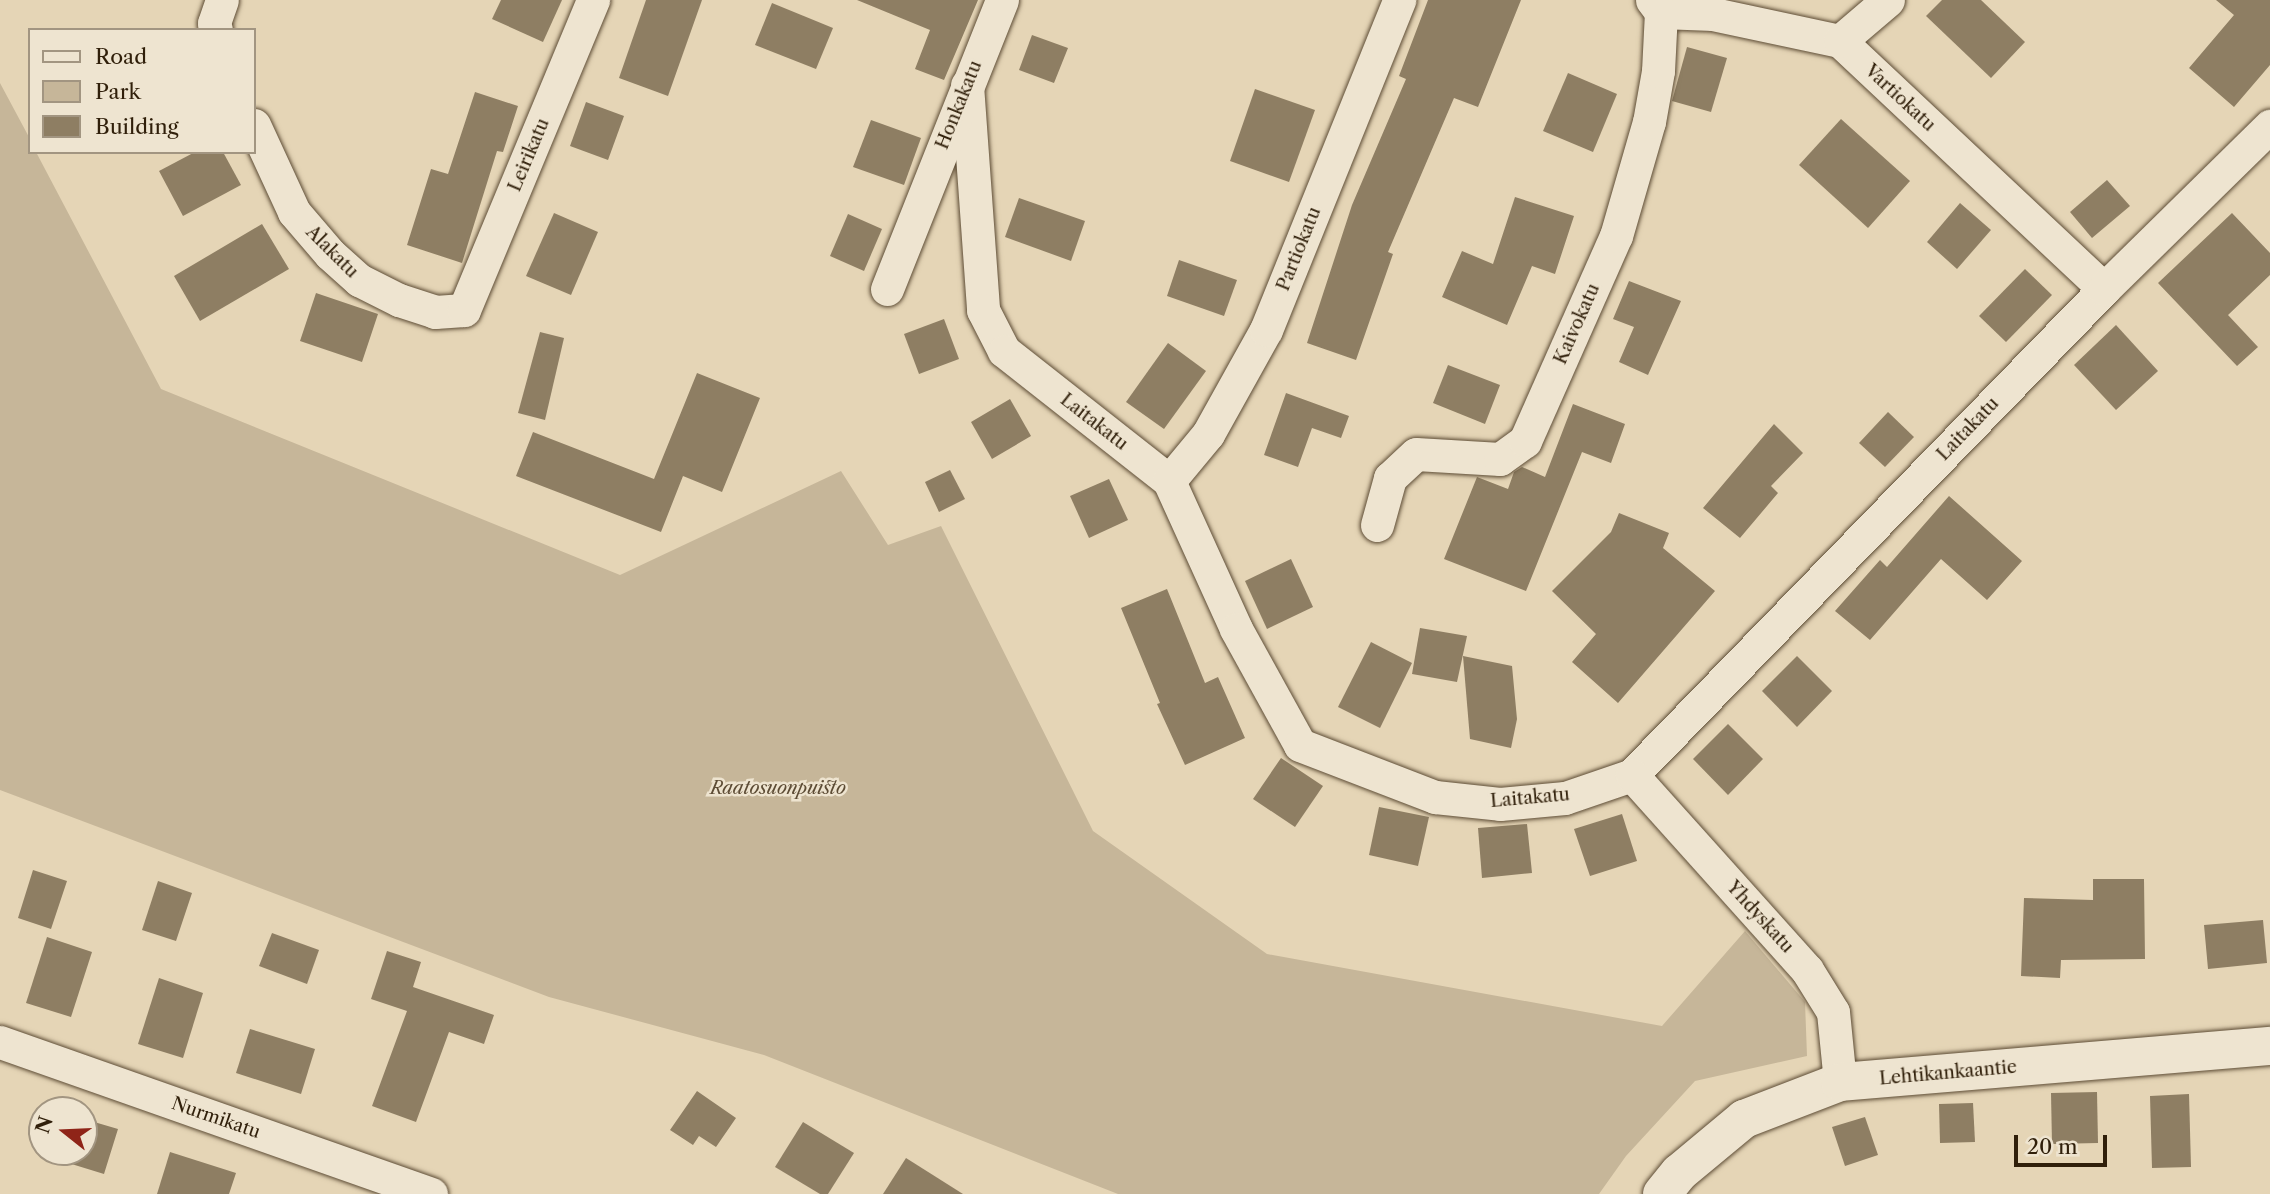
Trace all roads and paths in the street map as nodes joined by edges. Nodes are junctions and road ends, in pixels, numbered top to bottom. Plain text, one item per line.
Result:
1 (222, 0) edge
2 (593, 0) edge
3 (1002, 0) edge
4 (1399, 0) edge
5 (1888, 0) edge
6 (1656, 6) edge
7 (215, 28) edge
8 (1840, 41) junction
9 (967, 85) junction
10 (2270, 126) edge
11 (256, 129) edge
12 (887, 289) dead end
13 (2104, 289) junction
14 (464, 310) joint
15 (1169, 481) junction
16 (1377, 525) dead end
17 (1632, 775) junction
18 (0, 1041) edge
19 (2270, 1046) edge
20 (1840, 1082) junction
21 (431, 1194) edge
22 (1662, 1194) edge

1 - 7 street
2 - 14 street, Leirikatu
3 - 9 street, Honkakatu
4 - 15 street, Partiokatu
5 - 8 street
6 - 8 street
6 - 16 street, Kaivokatu
8 - 13 street, Vartiokatu
9 - 12 street, Honkakatu
9 - 15 street, Laitakatu
10 - 13 street, Laitakatu
11 - 14 street, Alakatu
13 - 17 street, Laitakatu
15 - 17 street, Laitakatu
17 - 20 street, Yhdyskatu
18 - 21 street, Nurmikatu
19 - 20 street, Lehtikankaantie
20 - 22 street, Lehtikankaantie

